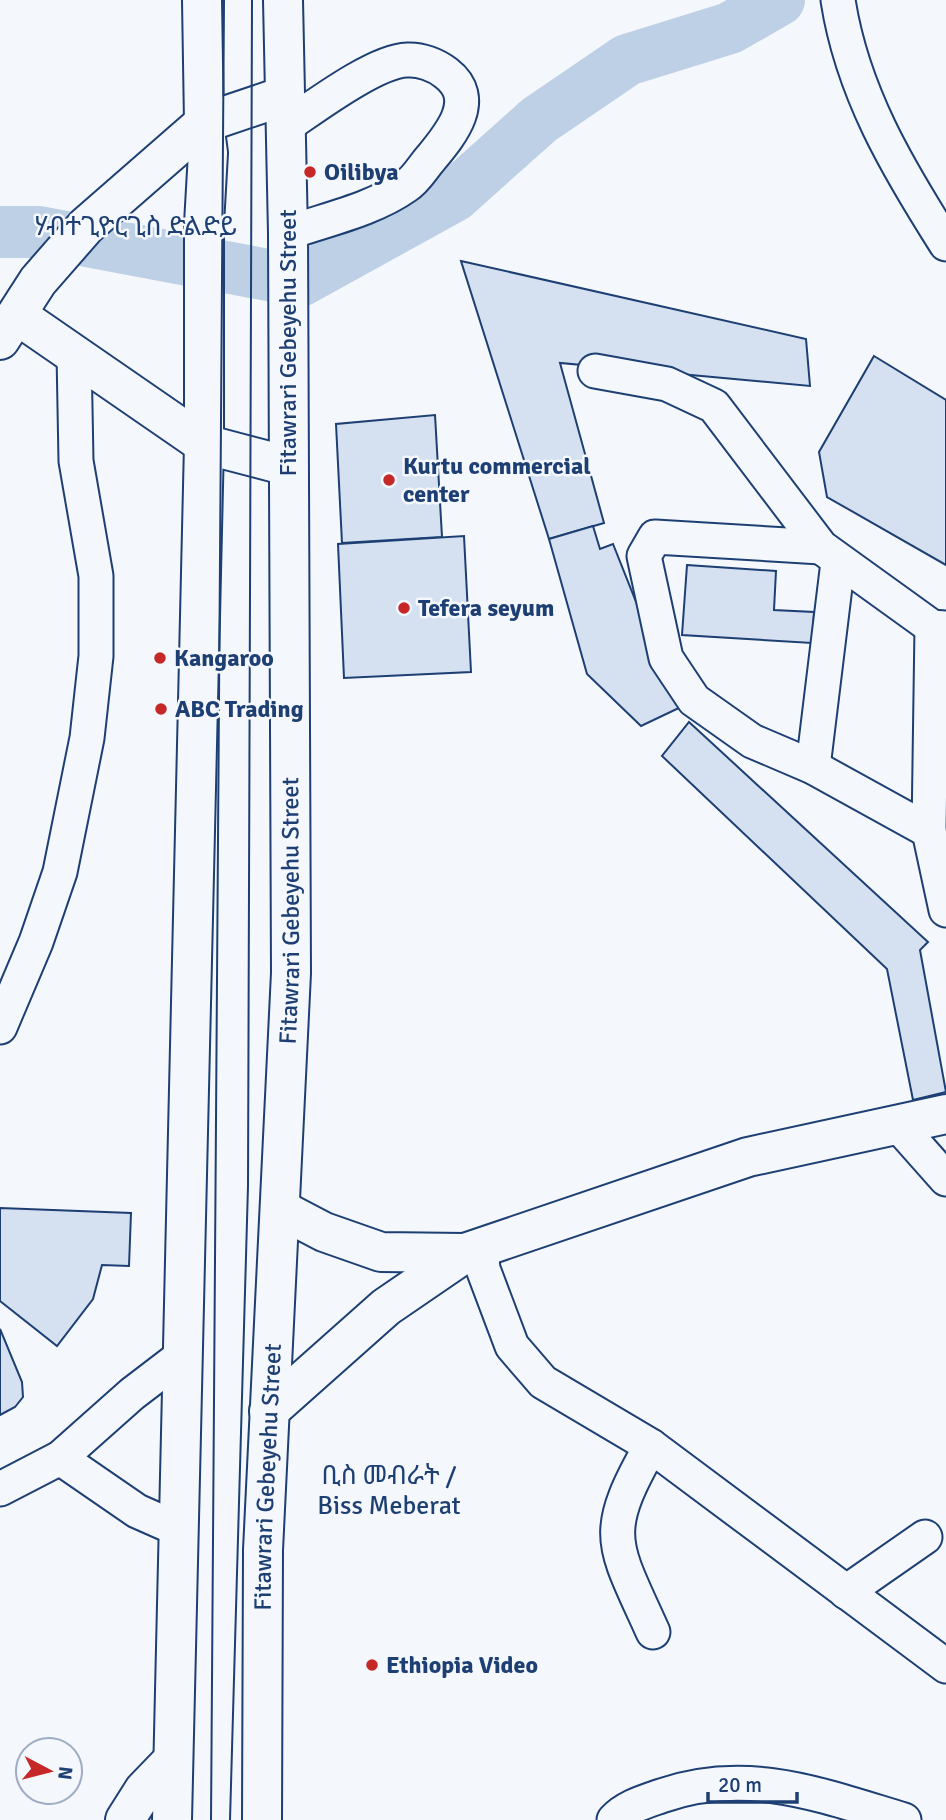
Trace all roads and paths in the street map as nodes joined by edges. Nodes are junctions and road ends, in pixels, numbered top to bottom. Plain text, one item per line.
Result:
1 (202, 0) edge
2 (283, 0) edge
3 (838, 0) edge
4 (285, 111) junction
5 (204, 123) junction
6 (288, 241) junction
7 (946, 244) edge
8 (8, 327) edge
9 (74, 354) junction
10 (595, 371) dead end
11 (204, 444) junction
12 (288, 466) junction
13 (830, 555) junction
14 (939, 628) edge
15 (813, 767) junction
16 (929, 831) junction
17 (946, 910) edge
18 (0, 1027) edge
19 (946, 1114) edge
20 (899, 1126) junction
21 (946, 1179) edge
22 (282, 1210) junction
23 (473, 1250) junction
24 (183, 1355) junction
25 (269, 1411) junction
26 (651, 1446) junction
27 (60, 1458) junction
28 (0, 1489) edge
29 (180, 1530) junction
30 (925, 1537) dead end
31 (846, 1592) junction
32 (653, 1632) dead end
33 (946, 1666) edge
34 (172, 1761) junction
35 (125, 1820) edge
36 (172, 1820) edge
37 (262, 1820) edge
38 (614, 1820) edge
39 (904, 1820) edge

1 - 5 main road
2 - 4 main road, Fitawrari Gebeyehu Street
3 - 7 street
4 - 5 main road
4 - 6 main road, Fitawrari Gebeyehu Street
4 - 6 street
5 - 8 main road
5 - 11 main road
6 - 12 main road, Fitawrari Gebeyehu Street
8 - 9 main road
9 - 11 main road
9 - 18 street
10 - 13 street
11 - 12 main road
11 - 24 main road
12 - 22 main road, Fitawrari Gebeyehu Street
13 - 14 street
13 - 15 street
13 - 15 street
14 - 16 street
15 - 16 street
16 - 17 street
19 - 20 main road
20 - 21 street
20 - 23 main road
22 - 23 main road
22 - 25 main road, Fitawrari Gebeyehu Street
23 - 25 main road
23 - 26 street
24 - 27 street
24 - 29 main road
25 - 37 main road, Fitawrari Gebeyehu Street
26 - 31 street
26 - 32 street
27 - 28 street
27 - 29 street
29 - 34 main road
30 - 31 street
31 - 33 street
34 - 35 main road
34 - 36 main road
38 - 39 street

